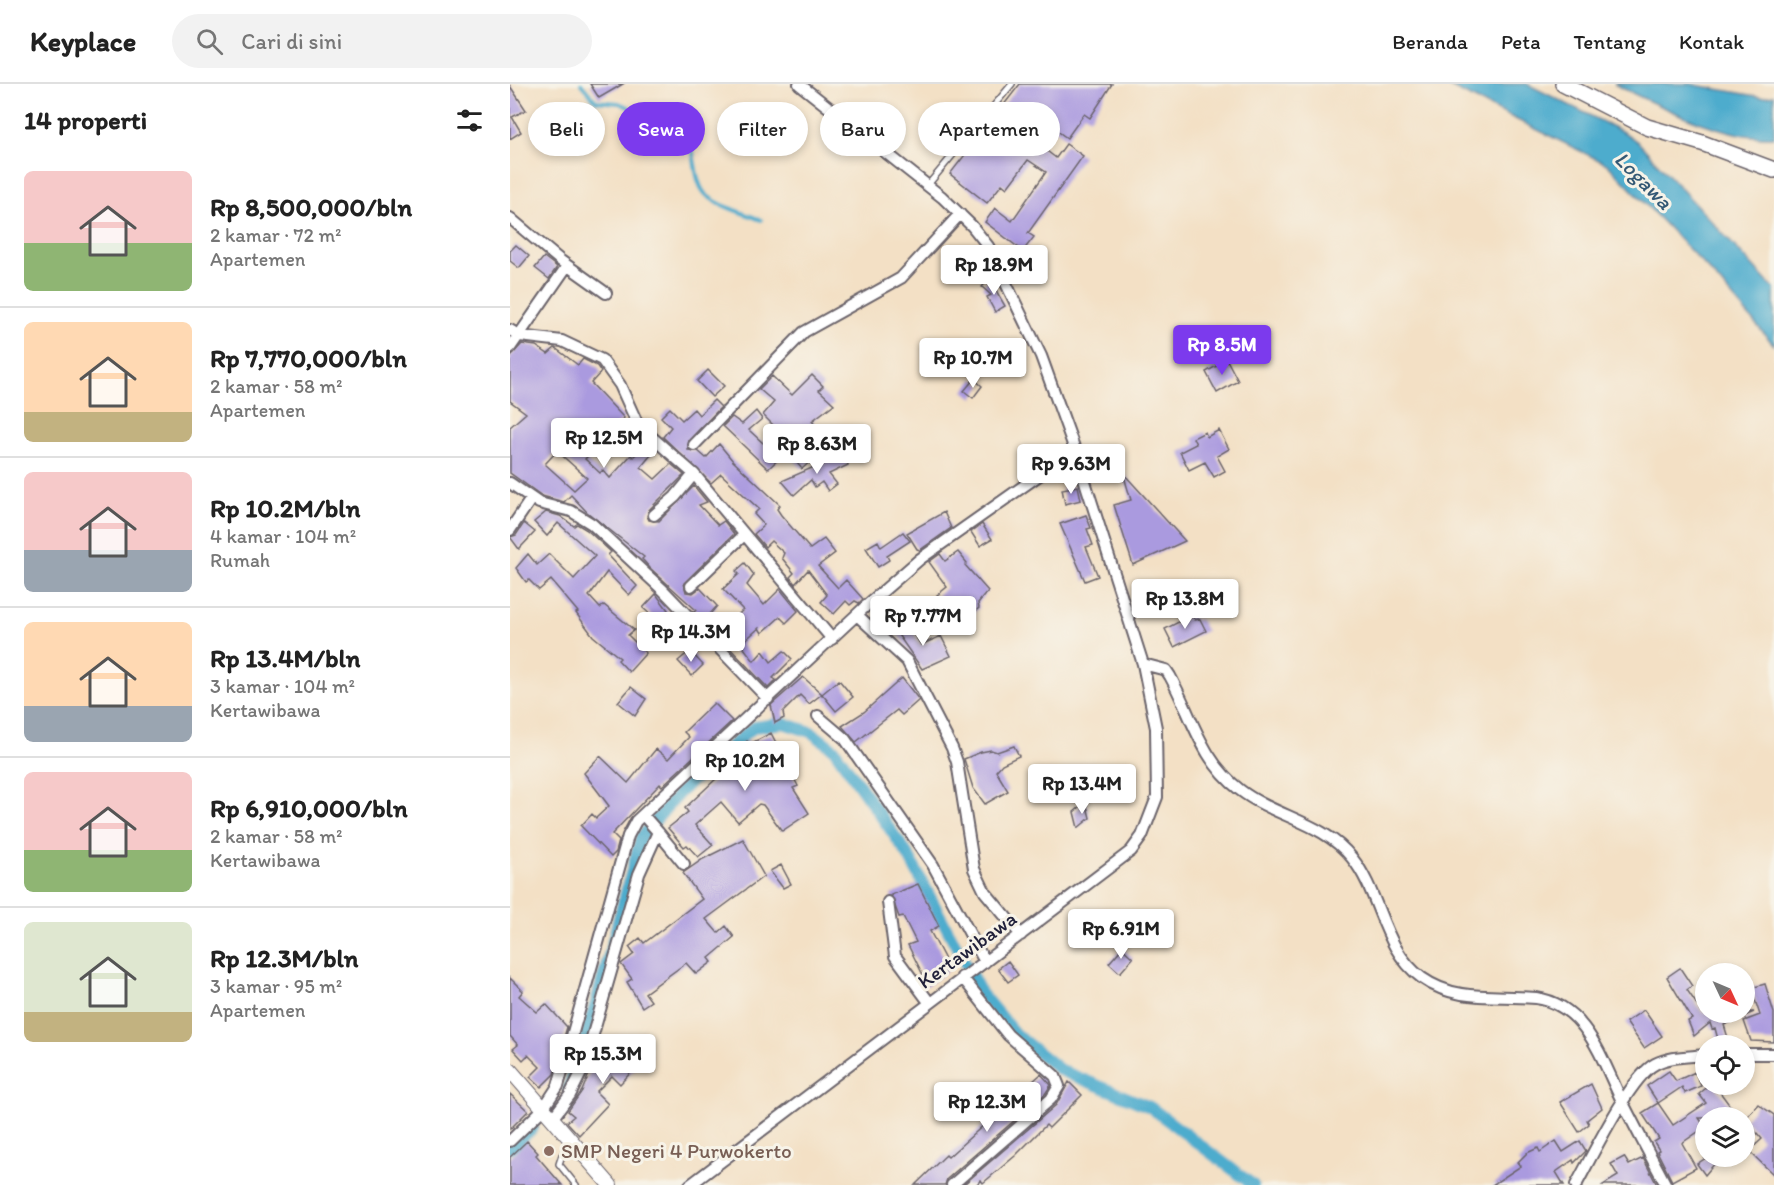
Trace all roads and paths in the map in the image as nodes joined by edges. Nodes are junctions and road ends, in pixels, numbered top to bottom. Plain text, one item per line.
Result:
1 (799, 84) edge
2 (1012, 84) edge
3 (1563, 84) edge
4 (1774, 170) edge
5 (927, 186) junction
6 (960, 214) junction
7 (510, 218) edge
8 (567, 266) junction
9 (606, 293) dead end
10 (510, 330) edge
11 (520, 336) junction
12 (510, 348) edge
13 (694, 446) dead end
14 (1075, 450) junction
15 (693, 474) junction
16 (510, 483) edge
17 (531, 499) junction
18 (654, 515) dead end
19 (510, 530) edge
20 (744, 535) junction
21 (691, 586) dead end
22 (857, 615) junction
23 (832, 639) junction
24 (1143, 664) junction
25 (768, 699) junction
26 (818, 716) dead end
27 (649, 822) junction
28 (684, 864) dead end
29 (888, 902) dead end
30 (1019, 937) junction
31 (982, 964) junction
32 (963, 976) junction
33 (930, 1002) junction
34 (584, 1042) junction
35 (1755, 1054) edge
36 (1774, 1054) edge
37 (1695, 1056) edge
38 (510, 1070) edge
39 (1626, 1109) junction
40 (547, 1114) junction
41 (510, 1141) edge
42 (574, 1143) junction
43 (576, 1185) edge
44 (610, 1185) edge
45 (690, 1185) edge
46 (952, 1185) edge
47 (1576, 1185) edge
48 (1666, 1185) edge

1 - 5 street, Kertawibawa
2 - 5 lane
3 - 4 main road
5 - 6 street, Kertawibawa
6 - 13 street
6 - 14 street, Kertawibawa
7 - 8 street
8 - 9 street
8 - 11 street
10 - 11 street
11 - 12 street
11 - 15 street
14 - 22 street
14 - 24 street, Kertawibawa
15 - 18 street
15 - 20 street
16 - 17 street
17 - 19 street
17 - 25 street
20 - 21 street
20 - 23 street
22 - 23 street
22 - 30 street
23 - 25 street
24 - 30 street, Kertawibawa
24 - 39 street
25 - 27 street
26 - 31 street
27 - 28 street
27 - 34 street
27 - 34 street
29 - 33 street
30 - 31 street, Kertawibawa
31 - 32 street, Kertawibawa
32 - 33 street, Kertawibawa
32 - 46 street
33 - 45 street, Kertawibawa
34 - 40 street
34 - 40 street
35 - 36 street
37 - 39 street
38 - 40 street
39 - 47 street
39 - 48 street
40 - 41 street
40 - 42 street
42 - 43 lane
42 - 44 street

